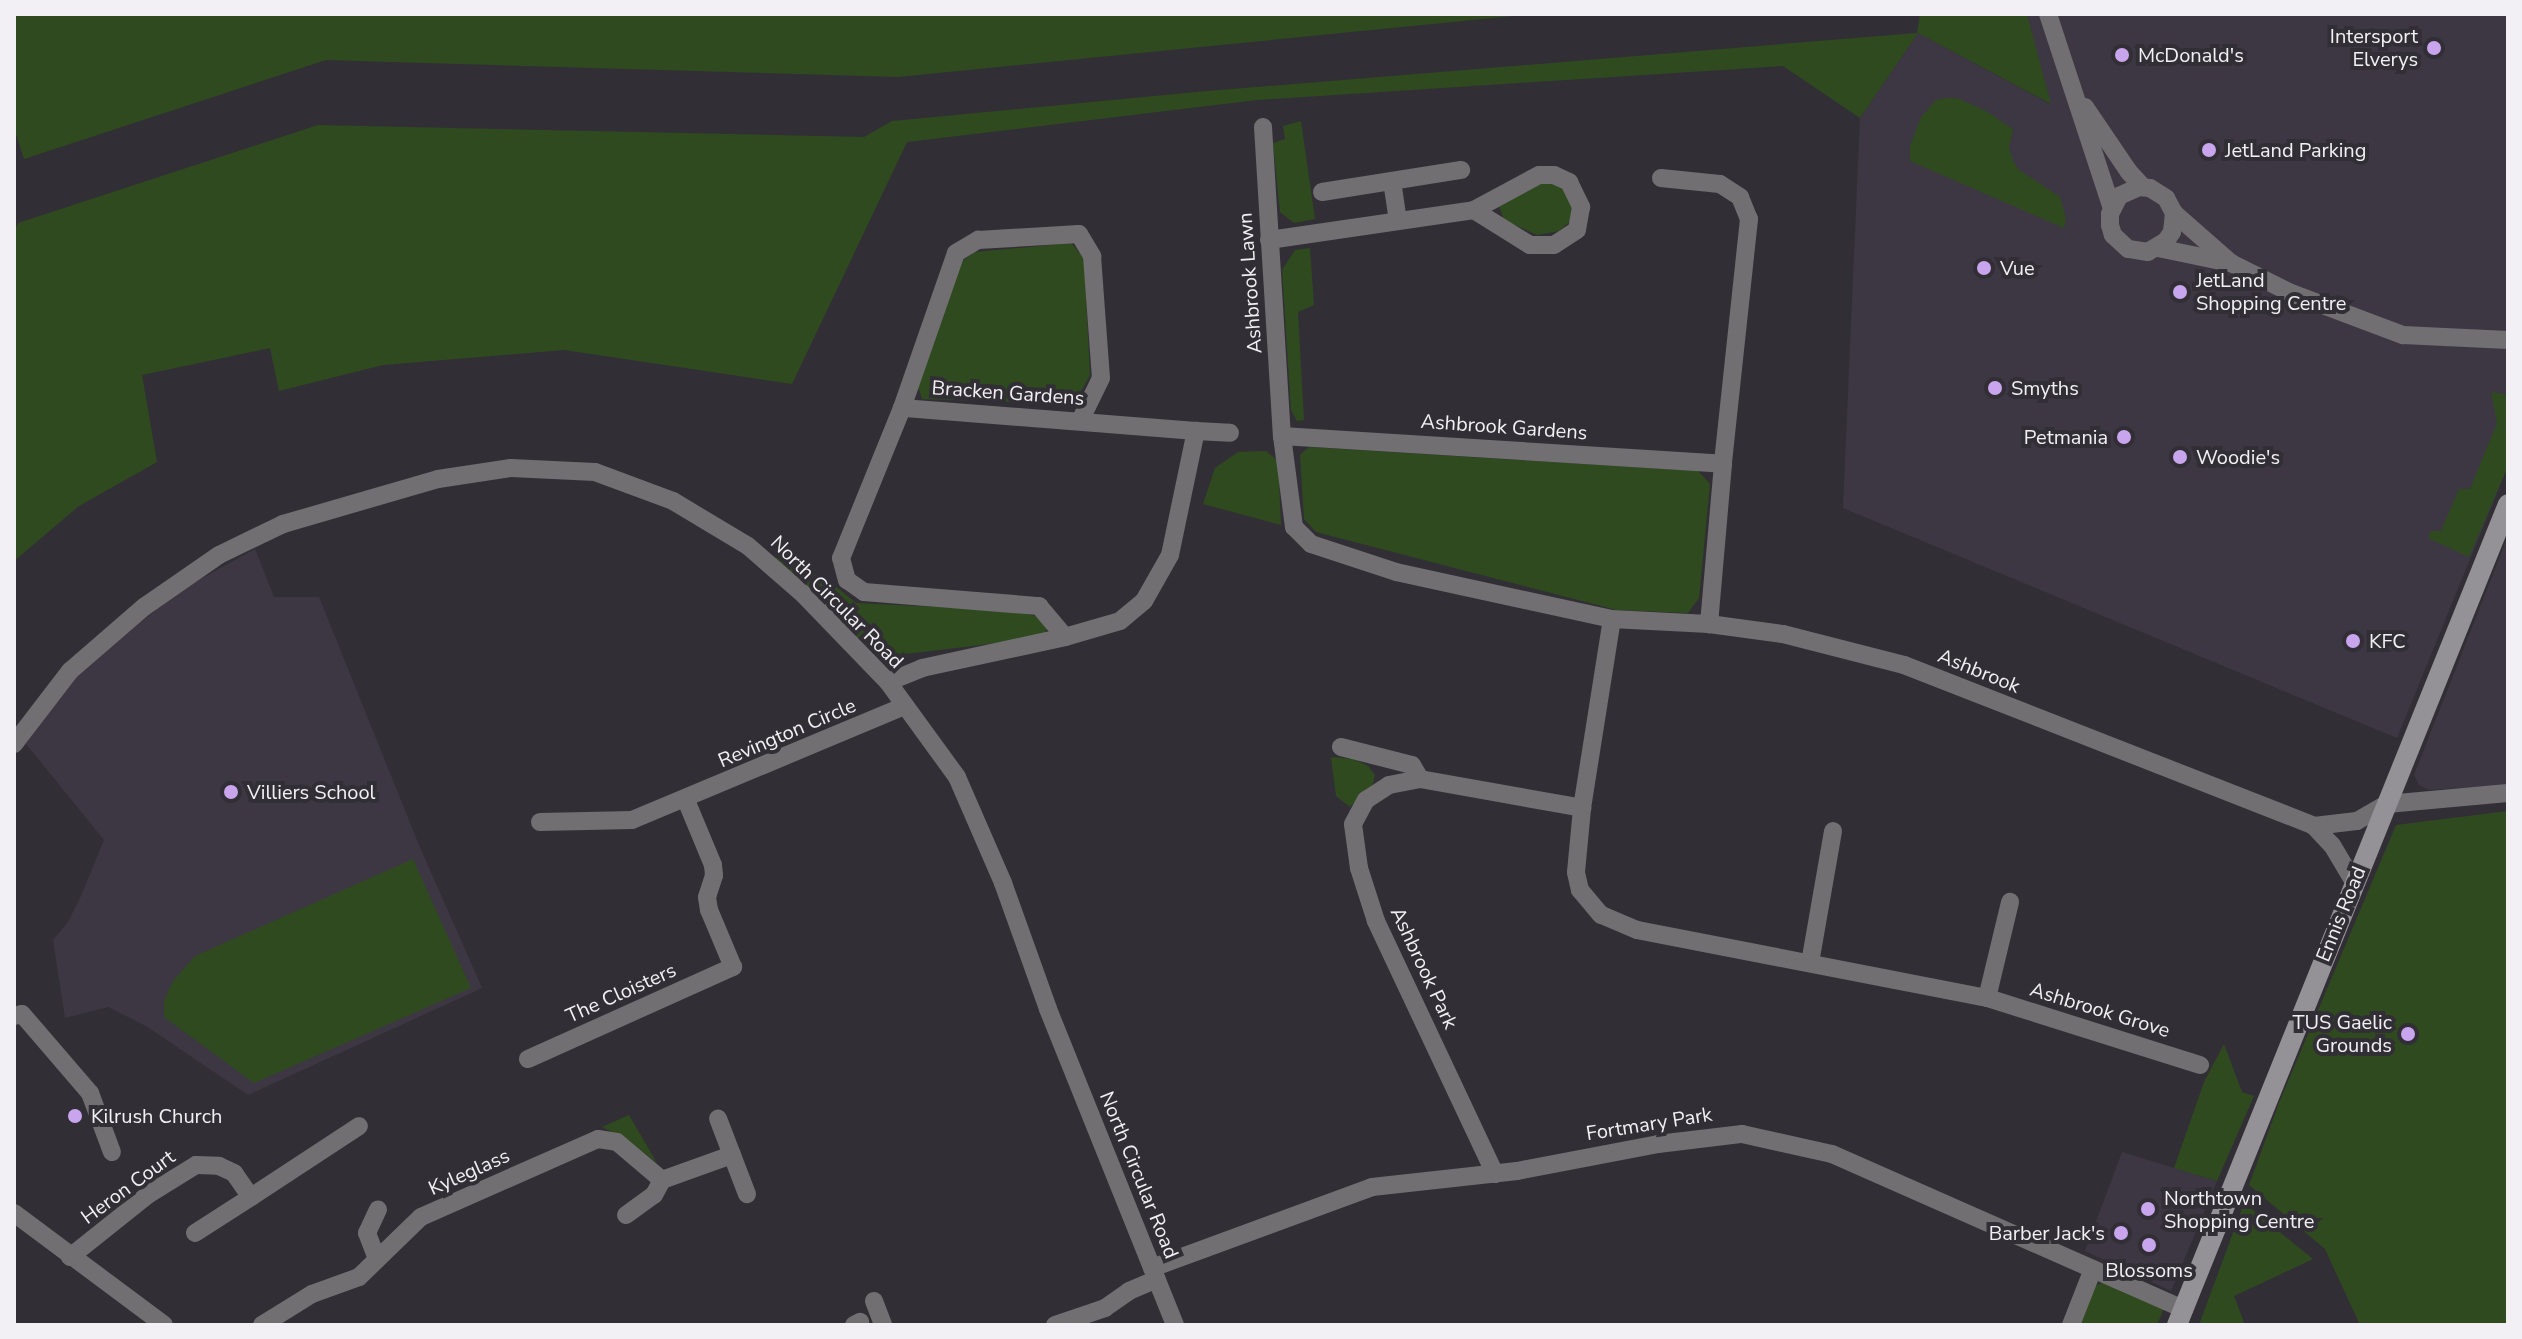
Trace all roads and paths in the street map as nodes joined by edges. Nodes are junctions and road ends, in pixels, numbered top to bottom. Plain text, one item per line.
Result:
1 (2048, 14) edge
2 (2065, 73) junction
3 (1263, 127) dead end
4 (1461, 170) dead end
5 (1661, 178) dead end
6 (1392, 181) junction
7 (2143, 187) junction
8 (1322, 192) dead end
9 (2112, 209) junction
10 (1474, 210) junction
11 (2174, 213) junction
12 (1398, 221) junction
13 (1269, 240) junction
14 (2158, 248) junction
15 (2231, 263) junction
16 (2508, 340) edge
17 (902, 408) junction
18 (1081, 419) junction
19 (1196, 431) junction
20 (1230, 433) dead end
21 (1282, 436) junction
22 (1723, 464) junction
23 (2508, 504) edge
24 (1612, 619) junction
25 (1709, 624) junction
26 (1065, 637) junction
27 (888, 682) junction
28 (905, 706) junction
29 (14, 744) edge
30 (1341, 747) dead end
31 (1374, 756) junction
32 (1420, 779) junction
33 (1389, 785) junction
34 (2508, 793) edge
35 (686, 800) junction
36 (2387, 804) junction
37 (1582, 808) junction
38 (540, 822) dead end
39 (2314, 826) junction
40 (1833, 831) dead end
41 (2354, 882) junction
42 (2010, 902) dead end
43 (1810, 963) junction
44 (1987, 998) junction
45 (14, 1016) edge
46 (528, 1059) dead end
47 (2200, 1065) dead end
48 (718, 1119) dead end
49 (359, 1126) dead end
50 (112, 1152) dead end
51 (732, 1155) junction
52 (1495, 1174) junction
53 (662, 1180) junction
54 (747, 1194) dead end
55 (251, 1197) junction
56 (378, 1209) dead end
57 (14, 1213) edge
58 (626, 1215) dead end
59 (195, 1233) dead end
60 (70, 1257) junction
61 (377, 1259) junction
62 (2093, 1269) junction
63 (1154, 1273) junction
64 (874, 1301) dead end
65 (2181, 1317) edge
66 (164, 1325) edge
67 (262, 1325) edge
68 (883, 1325) edge
69 (1055, 1325) edge
70 (1175, 1325) edge
71 (2071, 1325) edge

1 - 2 street
2 - 7 street
2 - 9 street
3 - 13 street, Ashbrook Lawn
4 - 6 street
5 - 22 street
6 - 8 street
6 - 12 street
7 - 9 street
7 - 11 street
9 - 14 street
10 - 10 street
10 - 12 street
11 - 14 street
11 - 15 street
12 - 13 street
13 - 21 street, Ashbrook Lawn
14 - 15 street
15 - 16 street
17 - 18 street, Bracken Gardens
17 - 18 street
17 - 26 street, Bracken Gardens
18 - 19 street, Bracken Gardens
19 - 20 street, Bracken Gardens
19 - 26 street
21 - 22 street, Ashbrook Gardens
21 - 24 street, Ashbrook
22 - 25 street
23 - 36 main road, Ennis Road
24 - 25 street, Ashbrook
24 - 37 street
25 - 39 street, Ashbrook
26 - 27 street
27 - 28 street, North Circular Road
27 - 29 street, North Circular Road
28 - 35 street, Revington Circle
28 - 63 street, North Circular Road
30 - 31 street
31 - 32 street
31 - 33 street
32 - 33 street
32 - 37 street
33 - 52 street, Ashbrook Park
34 - 36 street
35 - 38 street, Revington Circle
35 - 46 street, The Cloisters
36 - 39 street, Ashbrook
36 - 41 main road, Ennis Road
37 - 43 street, Ashbrook Grove
39 - 41 street, Ashbrook
40 - 43 street
41 - 65 main road, Ennis Road
42 - 44 street
43 - 44 street, Ashbrook Grove
44 - 47 street, Ashbrook Grove
45 - 50 street
48 - 51 street
49 - 55 street
51 - 53 street
51 - 54 street
52 - 62 street, Fortmary Park
52 - 63 street, Fortmary Park
53 - 58 street
53 - 61 street, Kyleglass
55 - 59 street
55 - 60 street, Heron Court
56 - 61 street
57 - 60 street
60 - 66 street
61 - 67 street, Kyleglass
62 - 65 street, Fortmary Park
62 - 71 street
63 - 69 street, Fortmary Park
63 - 70 street, North Circular Road
64 - 68 street

